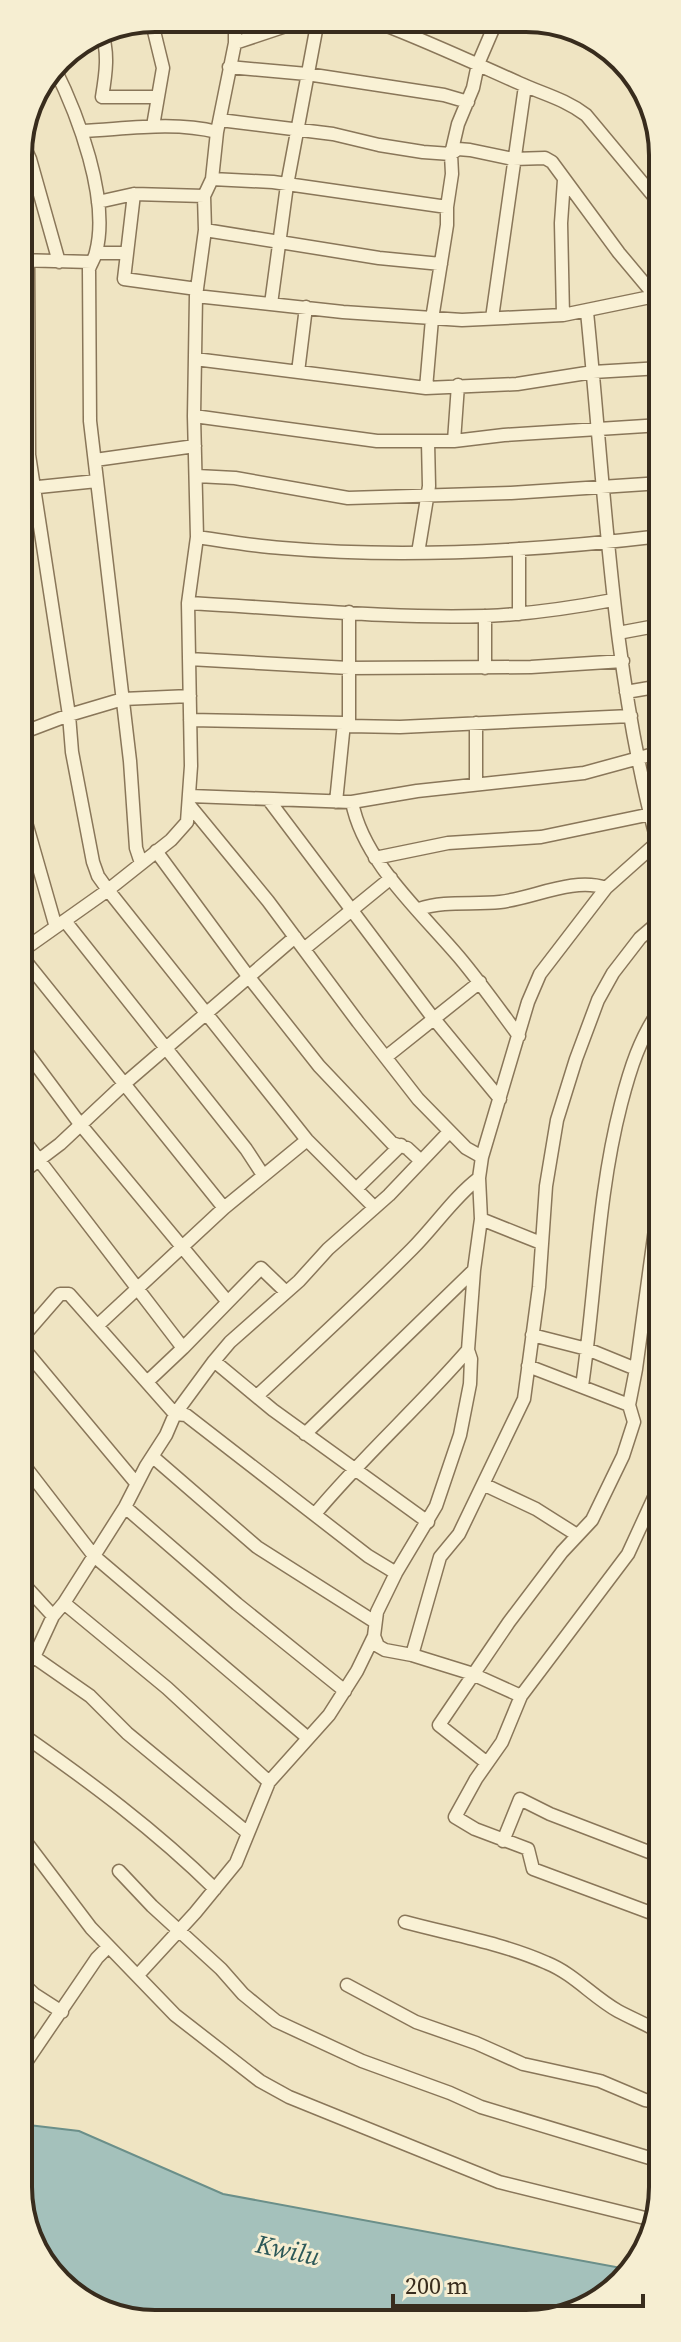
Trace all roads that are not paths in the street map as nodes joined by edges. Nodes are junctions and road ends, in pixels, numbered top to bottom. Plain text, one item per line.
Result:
1 (154, 32) edge
2 (235, 32) edge
3 (268, 32) edge
4 (316, 32) edge
5 (406, 32) edge
6 (492, 32) edge
7 (235, 43) junction
8 (106, 44) edge
9 (478, 64) junction
10 (229, 67) junction
11 (307, 74) junction
12 (59, 79) edge
13 (525, 86) junction
14 (157, 97) junction
15 (468, 102) junction
16 (153, 126) junction
17 (219, 126) junction
18 (298, 129) junction
19 (82, 131) junction
20 (451, 154) junction
21 (513, 159) junction
22 (32, 166) edge
23 (212, 179) junction
24 (564, 180) junction
25 (287, 185) junction
26 (649, 191) edge
27 (134, 194) junction
28 (204, 196) junction
29 (98, 202) junction
30 (447, 207) junction
31 (205, 230) junction
32 (280, 242) junction
33 (126, 253) junction
34 (94, 258) junction
35 (32, 260) edge
36 (59, 262) junction
37 (441, 264) junction
38 (649, 285) edge
39 (196, 292) junction
40 (649, 300) edge
41 (271, 304) junction
42 (306, 307) junction
43 (587, 312) junction
44 (563, 315) junction
45 (492, 318) junction
46 (432, 319) junction
47 (195, 359) junction
48 (649, 369) edge
49 (298, 372) junction
50 (593, 372) junction
51 (458, 385) junction
52 (426, 388) junction
53 (194, 416) junction
54 (649, 426) edge
55 (596, 430) junction
56 (454, 441) junction
57 (428, 442) junction
58 (195, 446) junction
59 (95, 460) junction
60 (32, 475) edge
61 (197, 476) junction
62 (97, 481) junction
63 (649, 484) edge
64 (602, 488) junction
65 (34, 489) junction
66 (428, 497) junction
67 (197, 537) junction
68 (649, 537) edge
69 (607, 542) junction
70 (519, 549) junction
71 (418, 553) junction
72 (613, 600) junction
73 (188, 603) junction
74 (349, 612) junction
75 (519, 614) junction
76 (485, 616) junction
77 (649, 627) edge
78 (618, 633) junction
79 (189, 659) junction
80 (623, 661) junction
81 (349, 668) junction
82 (485, 668) junction
83 (649, 688) edge
84 (626, 692) junction
85 (190, 696) junction
86 (123, 699) junction
87 (69, 715) junction
88 (631, 716) junction
89 (190, 720) junction
90 (476, 723) junction
91 (346, 725) junction
92 (32, 729) edge
93 (649, 755) edge
94 (638, 758) junction
95 (476, 784) junction
96 (649, 792) edge
97 (268, 799) junction
98 (190, 801) junction
99 (336, 802) junction
100 (352, 802) junction
101 (649, 815) edge
102 (32, 845) edge
103 (649, 849) edge
104 (156, 851) junction
105 (375, 858) junction
106 (141, 863) junction
107 (391, 878) junction
108 (606, 888) junction
109 (108, 890) junction
110 (419, 909) junction
111 (352, 912) junction
112 (65, 921) junction
113 (649, 930) edge
114 (295, 937) junction
115 (32, 944) edge
116 (304, 949) junction
117 (32, 970) edge
118 (248, 976) junction
119 (480, 982) junction
120 (207, 1012) junction
121 (434, 1018) junction
122 (649, 1025) edge
123 (519, 1036) junction
124 (165, 1050) junction
125 (386, 1057) junction
126 (32, 1059) edge
127 (123, 1085) junction
128 (500, 1099) junction
129 (80, 1124) junction
130 (449, 1132) junction
131 (307, 1140) junction
132 (401, 1145) junction
133 (32, 1151) edge
134 (482, 1157) junction
135 (39, 1160) junction
136 (421, 1161) junction
137 (32, 1165) edge
138 (263, 1175) junction
139 (479, 1178) junction
140 (356, 1189) junction
141 (374, 1207) junction
142 (224, 1208) junction
143 (481, 1219) junction
144 (541, 1243) junction
145 (183, 1249) junction
146 (474, 1270) junction
147 (649, 1274) edge
148 (137, 1287) junction
149 (286, 1292) junction
150 (227, 1301) junction
151 (97, 1326) junction
152 (32, 1329) edge
153 (532, 1335) junction
154 (183, 1348) junction
155 (587, 1349) junction
156 (468, 1350) junction
157 (32, 1357) edge
158 (214, 1361) junction
159 (528, 1366) junction
160 (636, 1369) junction
161 (147, 1382) junction
162 (582, 1386) junction
163 (257, 1396) junction
164 (629, 1405) junction
165 (175, 1414) junction
166 (305, 1434) junction
167 (153, 1457) junction
168 (353, 1468) junction
169 (32, 1476) edge
170 (136, 1483) junction
171 (485, 1485) junction
172 (125, 1507) junction
173 (649, 1508) edge
174 (315, 1514) junction
175 (428, 1522) junction
176 (577, 1535) junction
177 (94, 1556) junction
178 (396, 1573) junction
179 (32, 1593) edge
180 (64, 1603) junction
181 (53, 1616) junction
182 (375, 1622) junction
183 (374, 1636) junction
184 (412, 1655) junction
185 (34, 1657) joint
186 (475, 1675) junction
187 (345, 1691) junction
188 (521, 1696) junction
189 (308, 1738) junction
190 (32, 1742) edge
191 (487, 1763) junction
192 (269, 1782) junction
193 (248, 1833) junction
194 (503, 1841) junction
195 (32, 1849) edge
196 (649, 1852) edge
197 (119, 1871) dead end
198 (215, 1889) junction
199 (649, 1912) edge
200 (405, 1922) dead end
201 (178, 1931) junction
202 (108, 1947) junction
203 (138, 1975) junction
204 (347, 1985) dead end
205 (32, 1992) edge
206 (62, 2012) junction
207 (649, 2027) edge
208 (32, 2054) edge
209 (649, 2101) edge
210 (649, 2158) edge
211 (645, 2218) edge

1 - 14 street
2 - 7 street
3 - 7 street
4 - 11 street
5 - 9 street
6 - 9 street
7 - 10 street
8 - 14 street
9 - 13 street
9 - 15 street
10 - 11 street
10 - 17 street
11 - 15 street
11 - 18 street
12 - 19 street
13 - 21 street
13 - 26 street
14 - 16 street
15 - 20 street
16 - 17 street
16 - 19 street
17 - 18 street
17 - 23 street
18 - 20 street
18 - 25 street
19 - 29 street
20 - 21 street
20 - 30 street
21 - 24 street
21 - 45 street
22 - 36 street
23 - 25 street
23 - 28 street
24 - 38 street
24 - 44 street
25 - 30 street
25 - 32 street
27 - 28 street
27 - 29 street
27 - 33 street
28 - 31 street
29 - 34 street
30 - 37 street
31 - 32 street
31 - 39 street
32 - 37 street
32 - 41 street
33 - 34 street
33 - 39 street
34 - 36 street
34 - 59 street
35 - 36 street
37 - 46 street
39 - 41 street
39 - 47 street
40 - 43 street
41 - 42 street
42 - 46 street
42 - 49 street
43 - 44 street
43 - 50 street
44 - 45 street
45 - 46 street
46 - 52 street
47 - 49 street
47 - 53 street
48 - 50 street
49 - 52 street
50 - 51 street
50 - 55 street
51 - 52 street
51 - 56 street
53 - 57 street
53 - 58 street
54 - 55 street
55 - 56 street
55 - 64 street
56 - 57 street
57 - 66 street
58 - 59 street
58 - 61 street
59 - 62 street
60 - 65 street
61 - 66 street
61 - 67 street
62 - 65 street
62 - 86 street
63 - 64 street
64 - 66 street
64 - 69 street
65 - 87 street
66 - 71 street
67 - 71 street
67 - 73 street
68 - 69 street
69 - 70 street
69 - 72 street
70 - 71 street
70 - 75 street
72 - 75 street
72 - 78 street
73 - 74 street
73 - 79 street
74 - 76 street
74 - 81 street
75 - 76 street
76 - 82 street
77 - 78 street
78 - 80 street
79 - 81 street
79 - 85 street
80 - 82 street
80 - 84 street
81 - 82 street
81 - 91 street
83 - 84 street
84 - 88 street
85 - 86 street
85 - 89 street
86 - 87 street
86 - 106 street
87 - 92 street
87 - 109 street
88 - 90 street
88 - 94 street
89 - 91 street
89 - 98 street
90 - 91 street
90 - 95 street
91 - 99 street
93 - 94 street
94 - 95 street
94 - 96 street
95 - 100 street
97 - 98 street
97 - 99 street
97 - 111 street
98 - 104 street
98 - 114 street
99 - 100 street
100 - 105 street
101 - 105 street
102 - 112 street
103 - 108 street
104 - 106 street
104 - 118 street
105 - 107 street
106 - 109 street
107 - 110 street
107 - 111 street
108 - 110 street
108 - 123 street
109 - 112 street
109 - 120 street
110 - 119 street
111 - 116 street
111 - 121 street
112 - 115 street
112 - 124 street
113 - 144 street
114 - 116 street
114 - 118 street
116 - 125 street
117 - 127 street
118 - 120 street
118 - 132 street
119 - 121 street
119 - 123 street
120 - 124 street
120 - 131 street
121 - 125 street
121 - 128 street
122 - 155 street
123 - 128 street
124 - 127 street
124 - 138 street
125 - 130 street
126 - 129 street
127 - 129 street
127 - 142 street
128 - 134 street
129 - 135 street
129 - 145 street
130 - 134 street
130 - 136 street
131 - 138 street
131 - 140 street
132 - 136 street
132 - 140 street
133 - 135 street
134 - 139 street
135 - 137 street
135 - 148 street
136 - 141 street
138 - 142 street
139 - 143 street
139 - 163 street
140 - 141 street
141 - 149 street
142 - 145 street
143 - 144 street
143 - 146 street
144 - 153 street
145 - 148 street
145 - 150 street
146 - 156 street
146 - 166 street
147 - 160 street
148 - 151 street
148 - 154 street
149 - 150 street
149 - 158 street
150 - 154 street
151 - 152 street
151 - 161 street
153 - 155 street
153 - 159 street
154 - 161 street
155 - 160 street
155 - 162 street
156 - 168 street
156 - 175 street
157 - 170 street
158 - 163 street
158 - 165 street
159 - 162 street
159 - 171 street
160 - 164 street
161 - 165 street
162 - 164 street
163 - 166 street
164 - 176 street
165 - 167 street
165 - 174 street
166 - 168 street
167 - 170 street
167 - 182 street
168 - 174 street
168 - 175 street
169 - 177 street
170 - 172 street
171 - 176 street
171 - 184 street
172 - 177 street
172 - 187 street
173 - 188 street
174 - 178 street
175 - 178 street
176 - 186 street
177 - 180 street
177 - 189 street
178 - 182 street
179 - 181 street
180 - 181 street
180 - 192 street
181 - 185 street
182 - 183 street
183 - 184 street
183 - 187 street
184 - 186 street
185 - 193 street
186 - 188 street
186 - 191 street
187 - 189 street
188 - 191 street
189 - 192 street
190 - 198 street
191 - 194 street
192 - 193 street
193 - 198 street
194 - 196 street
194 - 199 street
195 - 202 street
197 - 201 street
198 - 201 street
200 - 207 street
201 - 203 street
201 - 210 street
202 - 203 street
202 - 206 street
203 - 211 street
204 - 209 street
205 - 206 street
206 - 208 street

